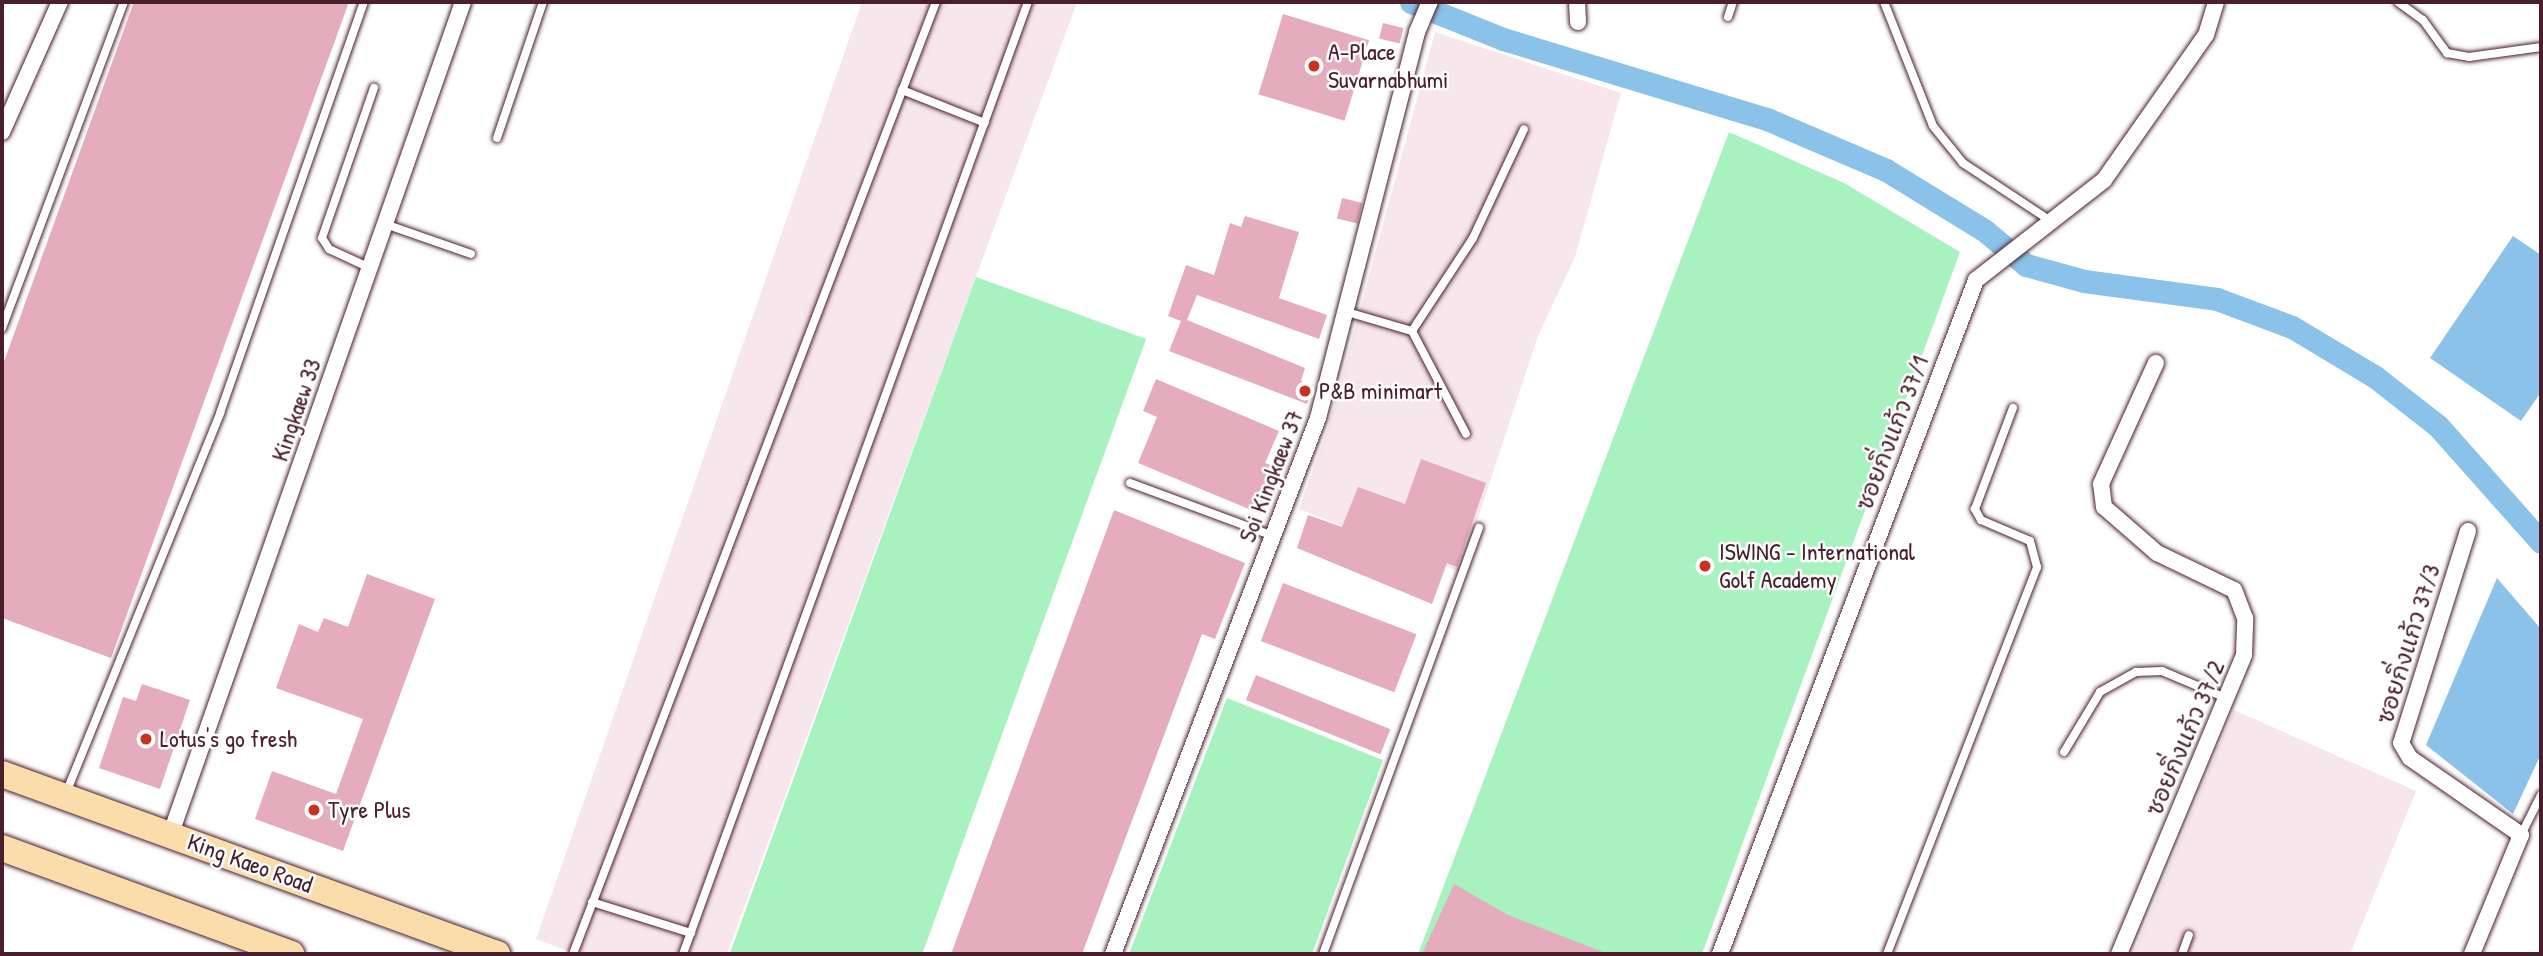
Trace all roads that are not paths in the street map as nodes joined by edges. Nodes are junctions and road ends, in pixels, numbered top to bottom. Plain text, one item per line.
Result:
1 (60, 2) edge
2 (124, 2) edge
3 (365, 2) edge
4 (463, 2) edge
5 (543, 2) edge
6 (936, 2) edge
7 (1028, 2) edge
8 (1430, 2) edge
9 (1577, 2) edge
10 (1734, 2) edge
11 (1884, 2) edge
12 (2216, 2) edge
13 (2398, 2) edge
14 (1728, 17) dead end
15 (1578, 22) dead end
16 (2541, 47) edge
17 (374, 88) dead end
18 (902, 90) junction
19 (985, 123) junction
20 (1524, 128) dead end
21 (2, 132) edge
22 (497, 138) dead end
23 (2052, 222) junction
24 (385, 224) junction
25 (471, 254) dead end
26 (370, 268) junction
27 (1347, 312) junction
28 (2, 328) edge
29 (1412, 331) junction
30 (2156, 363) dead end
31 (2014, 408) dead end
32 (1466, 434) dead end
33 (1130, 483) dead end
34 (1479, 527) dead end
35 (2468, 531) dead end
36 (1273, 536) junction
37 (2226, 698) junction
38 (2064, 752) dead end
39 (2, 774) edge
40 (2541, 794) edge
41 (65, 796) junction
42 (171, 834) junction
43 (2521, 835) junction
44 (2, 848) edge
45 (592, 902) junction
46 (691, 933) junction
47 (2189, 935) dead end
48 (291, 954) edge
49 (497, 954) edge
50 (573, 954) edge
51 (684, 954) edge
52 (1113, 954) edge
53 (1323, 954) edge
54 (1720, 954) edge
55 (1888, 954) edge
56 (2119, 954) edge
57 (2182, 954) edge
58 (2472, 954) edge

1 - 21 street
2 - 28 lane
3 - 41 lane
4 - 24 street, Kingkaew 33
5 - 22 lane
6 - 18 lane
7 - 19 lane
8 - 27 street, Soi Kingkaew 37
9 - 15 street
10 - 14 lane
11 - 23 lane
12 - 23 street, ซอยกิ่งแก้ว 37/1
13 - 16 lane
17 - 26 lane
18 - 19 lane
18 - 45 lane
19 - 46 lane
20 - 29 lane
23 - 54 street, ซอยกิ่งแก้ว 37/1
24 - 25 lane
24 - 26 street, Kingkaew 33
26 - 42 street, Kingkaew 33
27 - 29 lane
27 - 36 street, Soi Kingkaew 37
29 - 32 lane
30 - 37 street, ซอยกิ่งแก้ว 37/2
31 - 55 lane
33 - 36 lane
34 - 53 lane
35 - 43 street, ซอยกิ่งแก้ว 37/3
36 - 52 street, Soi Kingkaew 37
37 - 38 lane
37 - 56 street, ซอยกิ่งแก้ว 37/2
39 - 41 main road, King Kaeo Road
40 - 43 lane
41 - 42 main road, King Kaeo Road
42 - 49 main road, King Kaeo Road
43 - 58 street
44 - 48 main road
45 - 46 lane
45 - 50 lane
46 - 51 lane
47 - 57 lane

